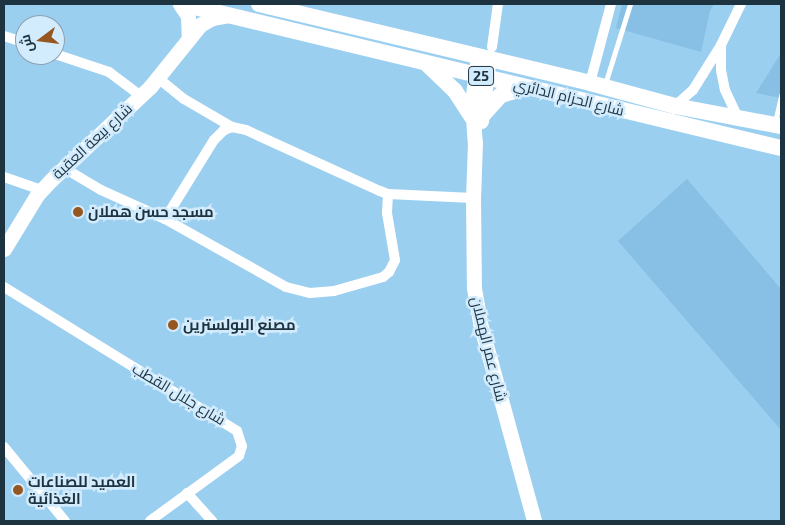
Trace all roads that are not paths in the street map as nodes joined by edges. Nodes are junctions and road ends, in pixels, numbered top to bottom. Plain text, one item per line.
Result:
1 (181, 4) edge
2 (259, 4) edge
3 (498, 4) edge
4 (611, 4) edge
5 (630, 4) edge
6 (741, 4) edge
7 (229, 15) junction
8 (189, 39) junction
9 (721, 46) junction
10 (486, 54) junction
11 (65, 57) edge
12 (426, 63) junction
13 (480, 76) junction
14 (158, 78) junction
15 (597, 85) junction
16 (528, 88) junction
17 (781, 95) edge
18 (141, 96) junction
19 (675, 106) junction
20 (477, 117) junction
21 (739, 120) junction
22 (778, 126) edge
23 (232, 127) junction
24 (781, 148) edge
25 (64, 168) junction
26 (4, 177) edge
27 (42, 190) junction
28 (388, 194) junction
29 (473, 198) junction
30 (164, 219) junction
31 (4, 249) edge
32 (4, 287) edge
33 (4, 447) edge
34 (187, 493) junction
35 (65, 521) edge
36 (150, 521) edge
37 (212, 521) edge
38 (534, 521) edge

1 - 7 main road, شارع الحزام الدائري / 25
1 - 8 street
2 - 10 main road, شارع الحزام الدائري / 25
3 - 10 street
4 - 15 street
5 - 15 lane
6 - 9 street
7 - 8 street, شارع بيعة العقبة
7 - 12 main road, شارع الحزام الدائري / 25
8 - 14 street, شارع بيعة العقبة
9 - 19 street
9 - 21 street
10 - 13 street, شارع عمر الهملان
10 - 15 main road, شارع الحزام الدائري / 25
11 - 18 street
12 - 13 main road, شارع الحزام الدائري / 25
12 - 20 main road
13 - 16 main road, شارع الحزام الدائري / 25
13 - 20 street, شارع عمر الهملان
14 - 18 street, شارع بيعة العقبة
14 - 23 street
15 - 19 main road, شارع الحزام الدائري / 25
16 - 20 main road
16 - 24 main road, شارع الحزام الدائري / 25
17 - 22 lane
18 - 25 street, شارع بيعة العقبة
19 - 21 main road, شارع الحزام الدائري / 25
20 - 29 street, شارع عمر الهملان
21 - 22 main road, شارع الحزام الدائري / 25
23 - 28 street
23 - 30 street
25 - 27 street, شارع بيعة العقبة
25 - 30 street
26 - 27 street
27 - 31 street, شارع بيعة العقبة
28 - 29 street
28 - 30 street
29 - 38 street, شارع عمر الهملان
32 - 34 street, شارع جلال القطب
33 - 35 street
34 - 36 street, شارع جلال القطب
34 - 37 street

